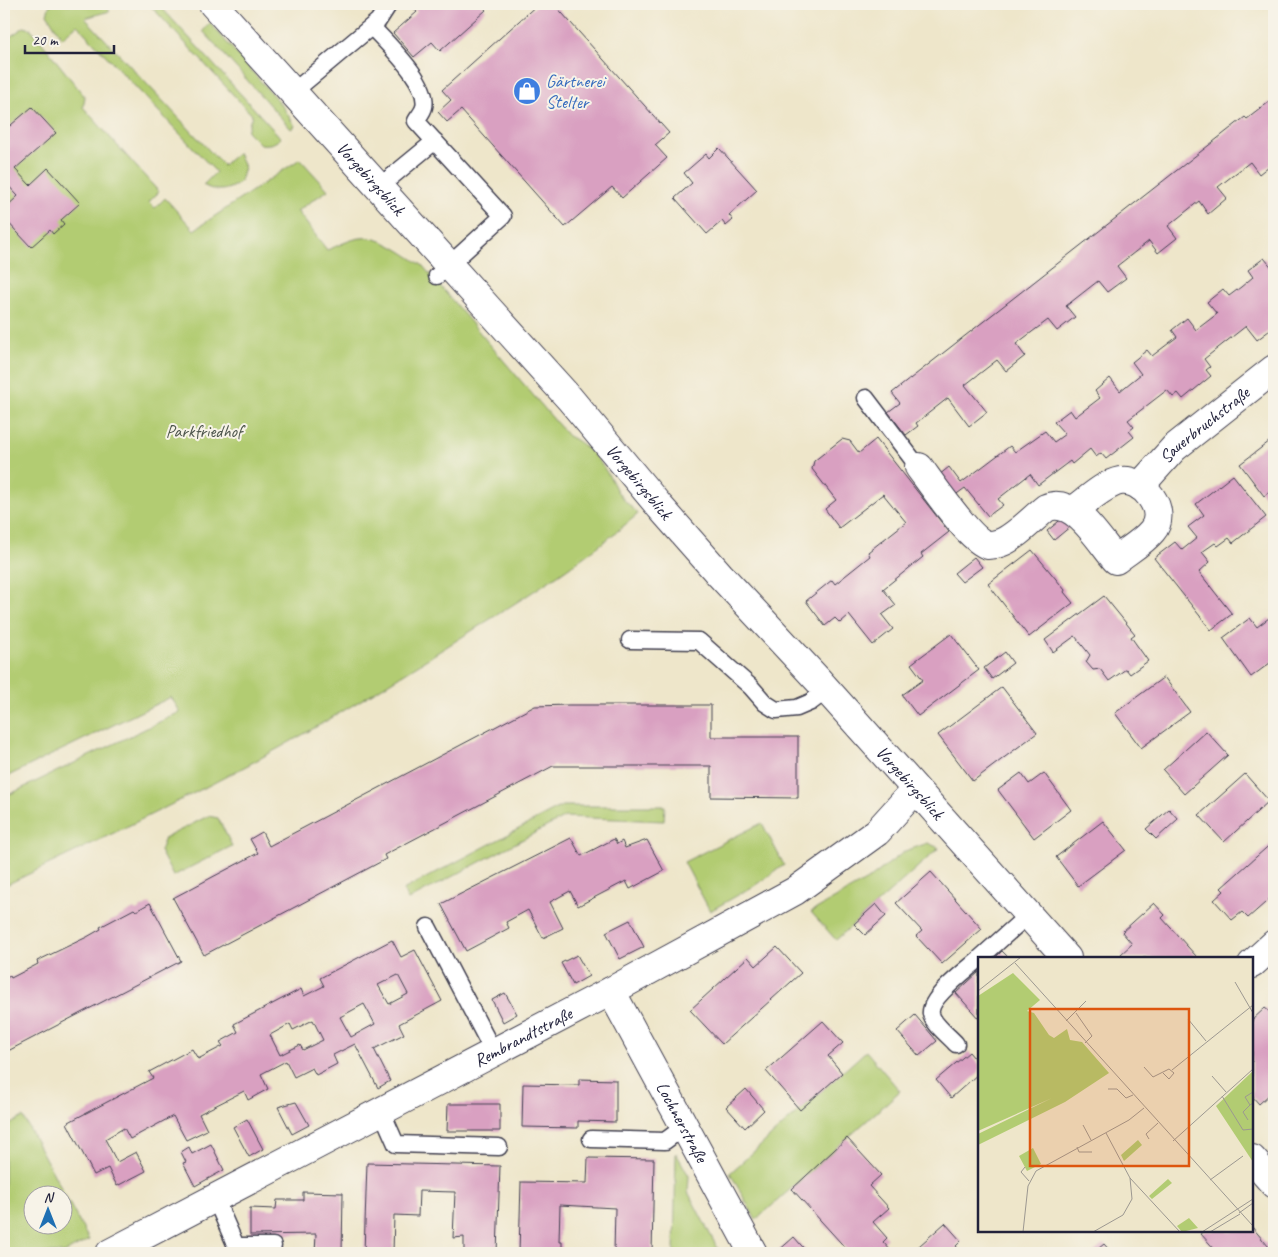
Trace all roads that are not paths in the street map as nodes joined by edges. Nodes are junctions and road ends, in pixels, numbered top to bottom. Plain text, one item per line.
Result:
1 (214, 4) edge
2 (389, 4) edge
3 (372, 27) junction
4 (293, 92) junction
5 (435, 142) junction
6 (379, 187) junction
7 (443, 270) junction
8 (1274, 370) edge
9 (866, 398) dead end
10 (916, 463) joint
11 (1140, 486) junction
12 (1074, 510) junction
13 (630, 640) dead end
14 (827, 690) junction
15 (915, 790) junction
16 (1028, 915) junction
17 (428, 926) dead end
18 (1274, 944) edge
19 (981, 957) edge
20 (1066, 957) edge
21 (978, 960) edge
22 (1253, 963) edge
23 (610, 991) junction
24 (956, 1044) dead end
25 (494, 1053) junction
26 (381, 1110) junction
27 (684, 1127) junction
28 (591, 1139) dead end
29 (499, 1147) dead end
30 (1253, 1160) edge
31 (1274, 1184) edge
32 (214, 1198) junction
33 (273, 1246) dead end
34 (110, 1253) edge
35 (752, 1253) edge

1 - 4 street, Vorgebirgsblick
2 - 3 lane
3 - 4 lane
3 - 5 lane
4 - 6 street, Vorgebirgsblick
5 - 6 lane
5 - 7 lane
6 - 7 street, Vorgebirgsblick
7 - 14 street, Vorgebirgsblick
8 - 11 street, Sauerbruchstraße
9 - 10 lane
10 - 12 street
11 - 12 street
11 - 12 street
13 - 14 lane
14 - 15 street, Vorgebirgsblick
15 - 16 street, Vorgebirgsblick
15 - 23 street, Rembrandtstraße
16 - 19 lane
16 - 20 street, Vorgebirgsblick
17 - 25 lane
18 - 22 street
21 - 24 lane
23 - 25 street, Rembrandtstraße
23 - 27 street, Lochnerstraße
25 - 26 street, Rembrandtstraße
26 - 29 lane
26 - 32 street, Rembrandtstraße
27 - 28 lane
27 - 35 street, Lochnerstraße
30 - 31 street
32 - 33 lane
32 - 34 street, Rembrandtstraße

